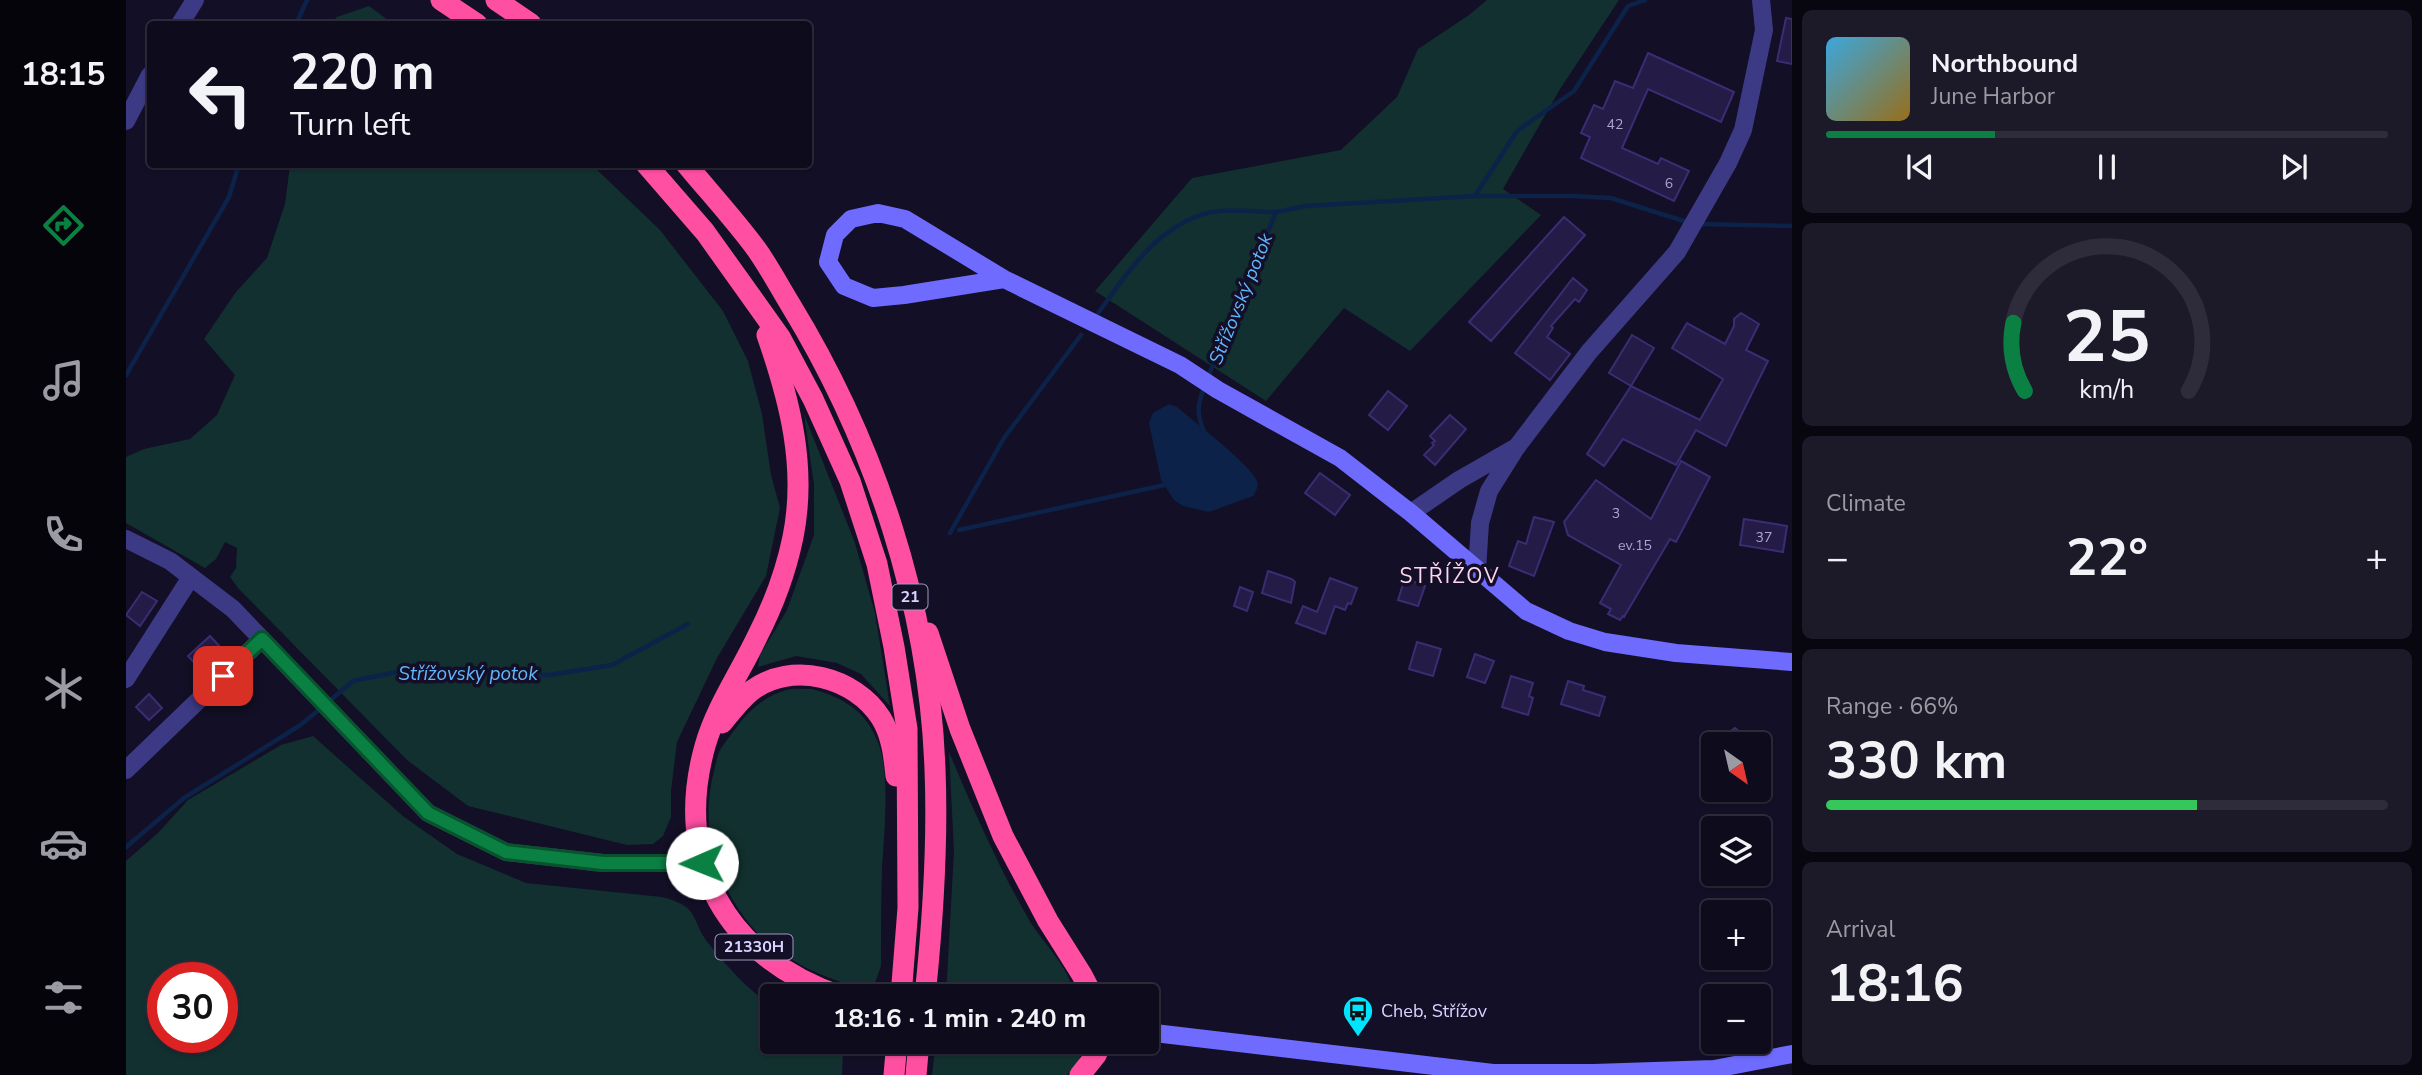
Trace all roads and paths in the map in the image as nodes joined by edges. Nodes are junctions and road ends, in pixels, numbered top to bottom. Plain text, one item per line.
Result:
1 (195, 0) edge
2 (441, 0) edge
3 (496, 0) edge
4 (1761, 0) edge
5 (182, 21) edge
6 (472, 21) edge
7 (527, 21) edge
8 (147, 81) edge
9 (126, 121) edge
10 (649, 168) edge
11 (690, 168) edge
12 (1004, 279) junction
13 (755, 300) junction
14 (1516, 447) junction
15 (1411, 513) junction
16 (126, 539) edge
17 (902, 561) junction
18 (1478, 570) junction
19 (191, 577) junction
20 (262, 639) junction
21 (1792, 662) edge
22 (126, 680) edge
23 (126, 770) edge
24 (698, 780) junction
25 (702, 863) junction
26 (900, 971) junction
27 (809, 984) edge
28 (899, 984) edge
29 (926, 984) edge
30 (1087, 984) edge
31 (1159, 1034) edge
32 (896, 1054) edge
33 (918, 1054) edge
34 (1096, 1054) edge
35 (1792, 1054) edge
36 (894, 1075) edge
37 (916, 1075) edge
38 (1080, 1075) edge

1 - 5 street
2 - 6 highway
3 - 7 highway
4 - 14 street
8 - 9 street
10 - 13 highway, 21
11 - 17 highway, 21
12 - 12 street
12 - 15 street
13 - 24 highway, 21
13 - 26 highway, 21
14 - 15 street
14 - 18 street
15 - 18 street
16 - 19 street
17 - 29 highway, 21
17 - 30 highway
18 - 21 street
19 - 20 street
19 - 22 street
20 - 23 street
20 - 25 street
24 - 25 highway
24 - 26 highway
25 - 27 highway, 21330H
26 - 28 highway
31 - 35 street
32 - 36 highway
33 - 37 highway
34 - 38 highway

